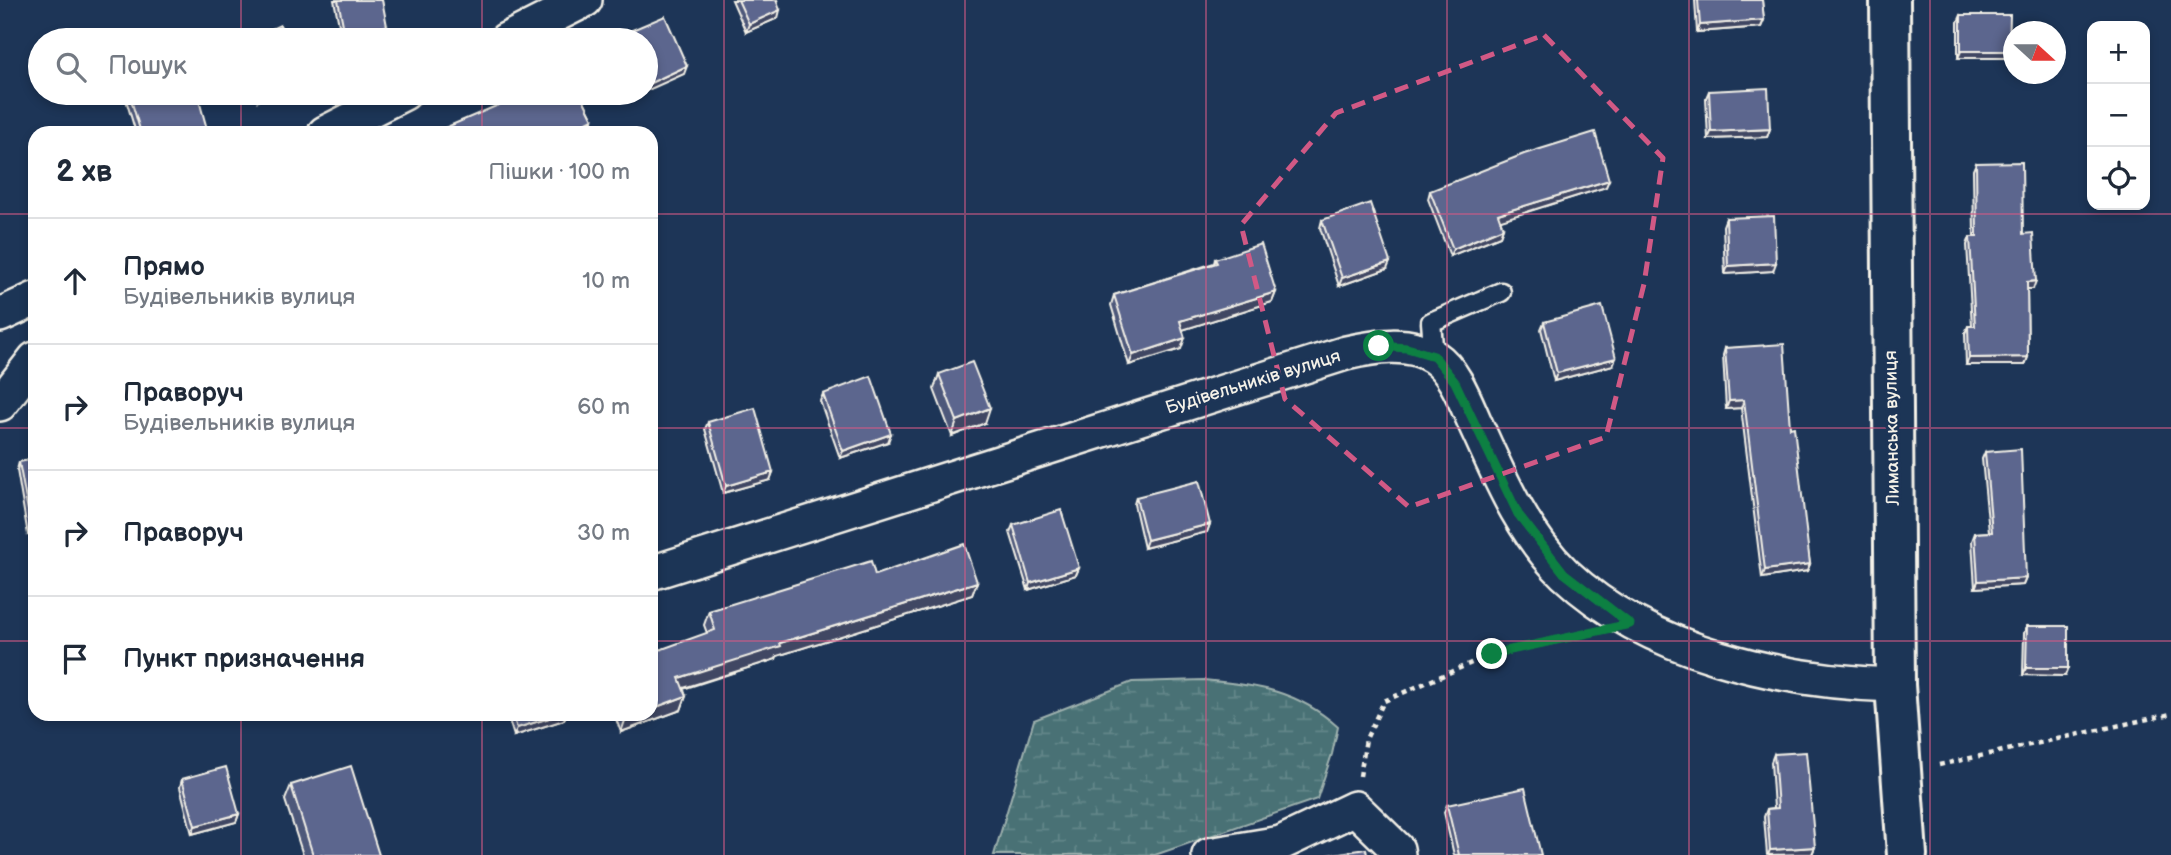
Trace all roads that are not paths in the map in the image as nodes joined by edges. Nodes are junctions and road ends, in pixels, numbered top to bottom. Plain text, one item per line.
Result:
1 (585, 0) edge
2 (1890, 0) edge
3 (530, 28) edge
4 (380, 105) edge
5 (339, 126) edge
6 (1501, 292) dead end
7 (28, 302) edge
8 (0, 315) edge
9 (1434, 356) junction
10 (28, 368) edge
11 (0, 404) edge
12 (658, 571) edge
13 (1895, 685) junction
14 (1209, 855) edge
15 (1398, 855) edge
16 (1907, 855) edge

1 - 3 street
2 - 13 street, Лиманська вулиця
4 - 5 street
6 - 9 lane
7 - 8 street
9 - 12 street, Будівельників вулиця
9 - 13 street
10 - 11 street
13 - 16 street, Лиманська вулиця
14 - 15 street

